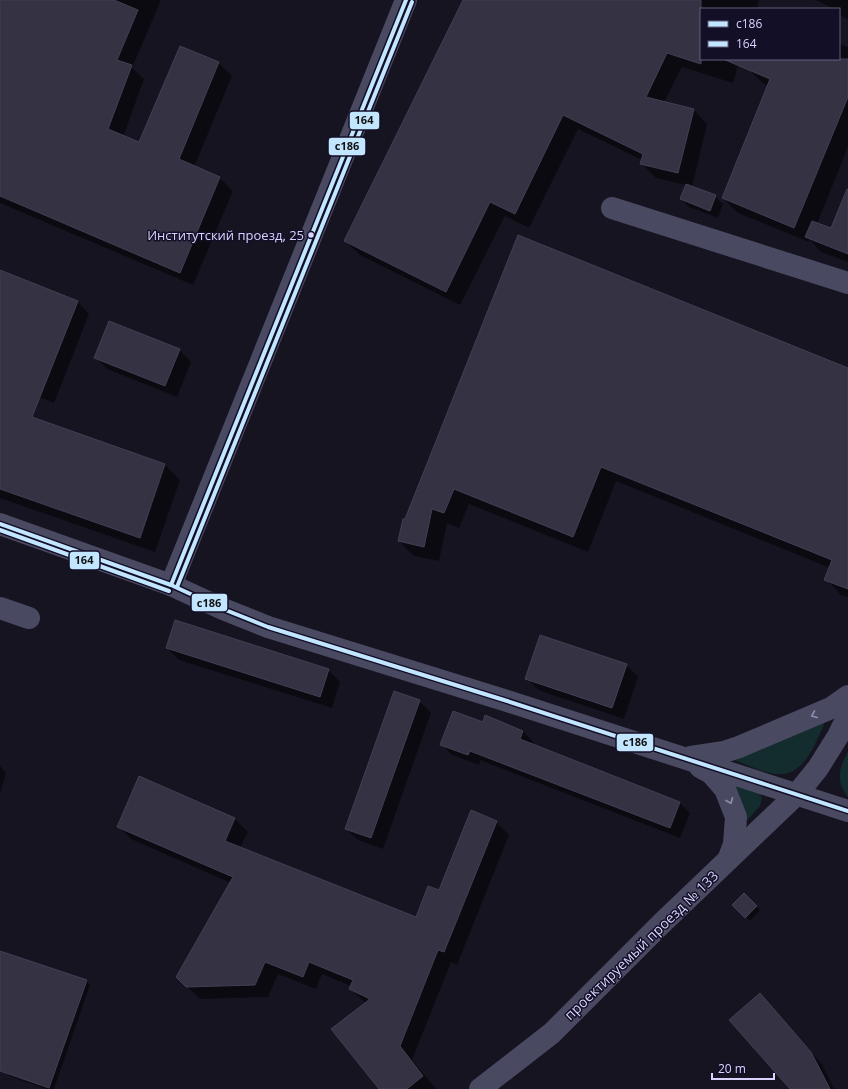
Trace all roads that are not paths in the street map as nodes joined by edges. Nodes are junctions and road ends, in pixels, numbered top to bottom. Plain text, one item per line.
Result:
1 (406, 0) edge
2 (612, 208) dead end
3 (848, 283) edge
4 (0, 524) edge
5 (170, 585) junction
6 (0, 608) edge
7 (29, 618) dead end
8 (848, 696) edge
9 (848, 716) edge
10 (682, 756) junction
11 (797, 794) junction
12 (848, 811) edge
13 (727, 861) junction
14 (480, 1089) edge

1 - 5 street
2 - 3 street
4 - 5 street
5 - 10 street
6 - 7 street
8 -> 10 street
9 - 11 street, проектируемый проезд № 133
10 - 11 street
10 -> 13 street
11 - 12 street
11 - 13 street, проектируемый проезд № 133
13 - 14 street, проектируемый проезд № 133

